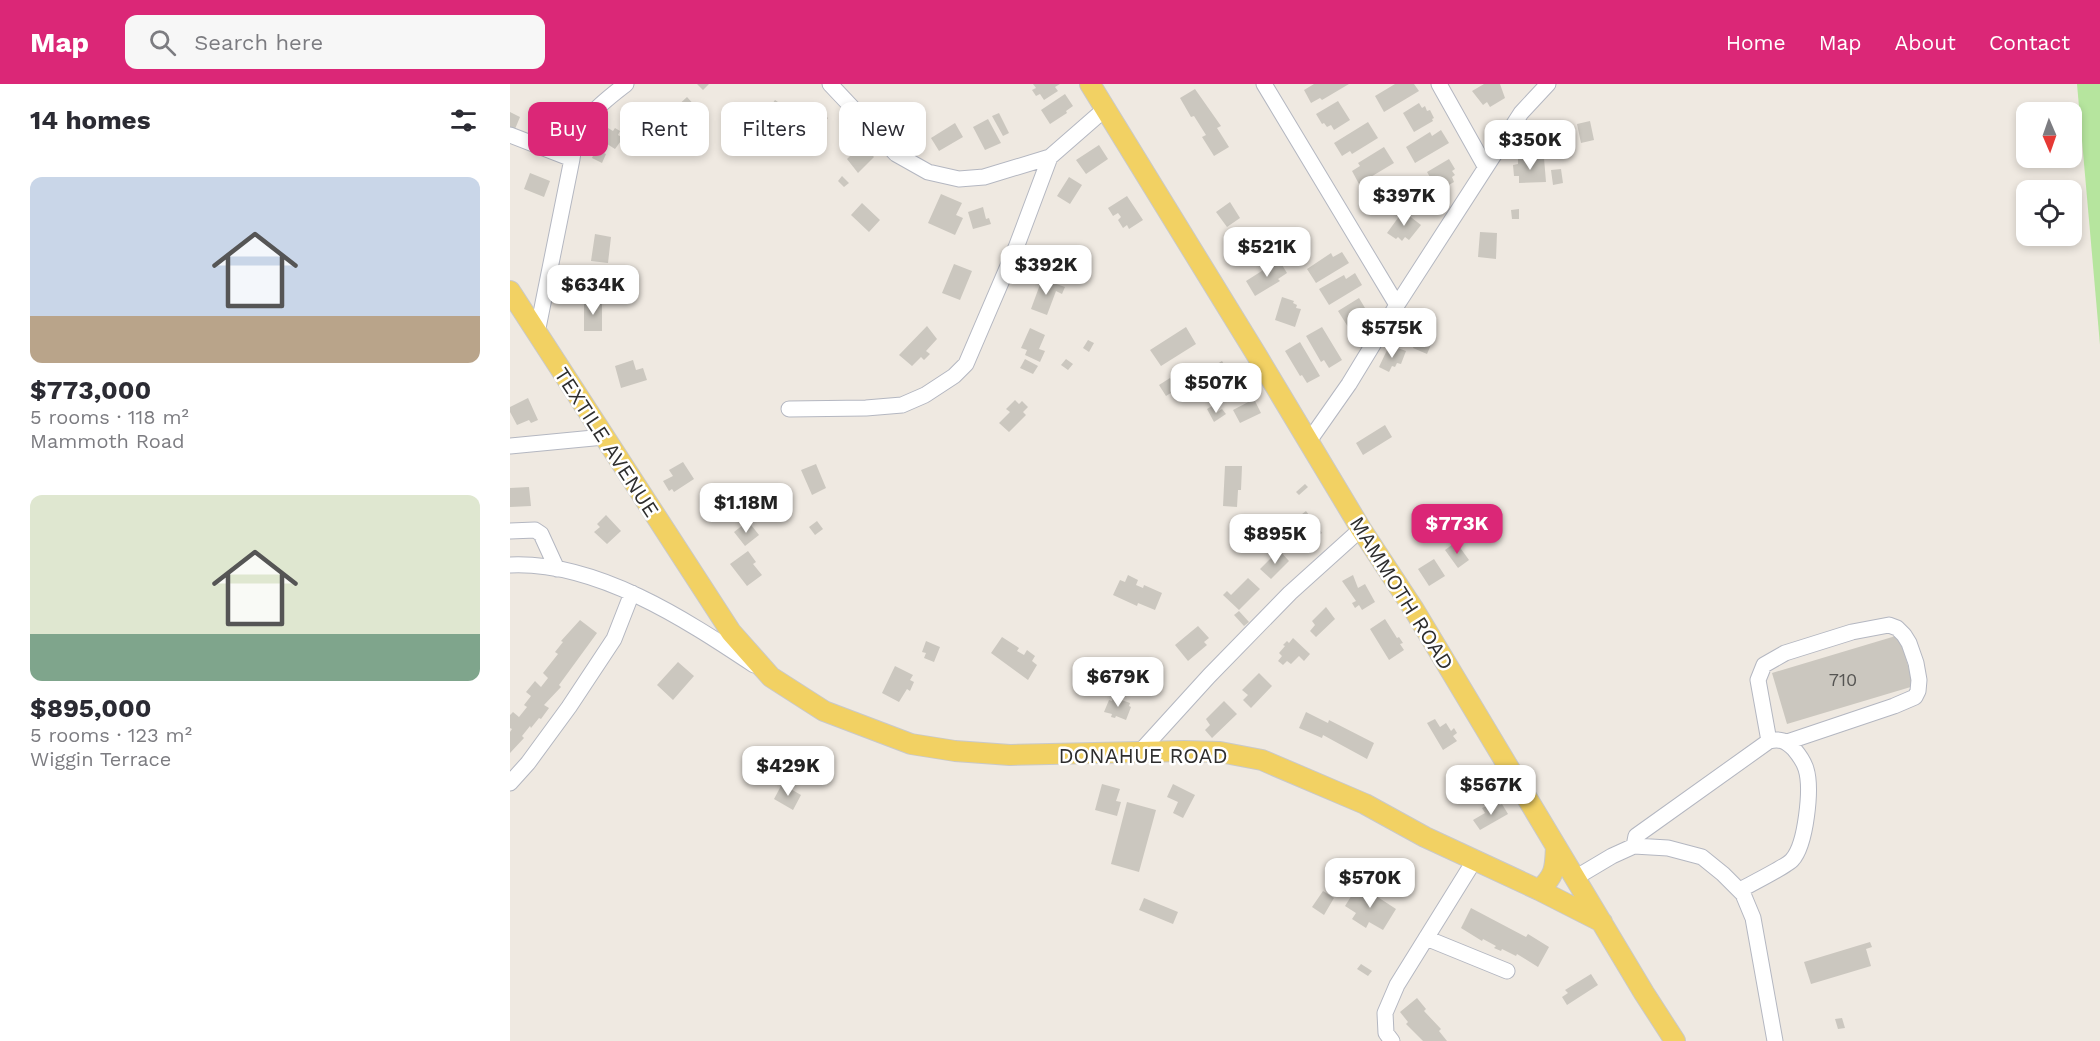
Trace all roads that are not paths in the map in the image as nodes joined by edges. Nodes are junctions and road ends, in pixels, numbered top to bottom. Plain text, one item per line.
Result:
1 (626, 84) edge
2 (830, 84) edge
3 (1090, 84) edge
4 (1264, 84) edge
5 (1439, 84) edge
6 (1548, 84) edge
7 (1105, 109) junction
8 (510, 135) edge
9 (1050, 157) junction
10 (572, 159) junction
11 (1485, 166) junction
12 (510, 291) edge
13 (1397, 305) junction
14 (537, 333) junction
15 (789, 409) dead end
16 (604, 437) junction
17 (1309, 441) junction
18 (510, 447) edge
19 (1361, 529) junction
20 (510, 531) edge
21 (510, 565) edge
22 (557, 569) junction
23 (632, 593) junction
24 (771, 677) junction
25 (1769, 741) junction
26 (1787, 742) junction
27 (1138, 754) junction
28 (510, 783) edge
29 (1556, 846) junction
30 (1634, 846) junction
31 (1473, 861) junction
32 (1575, 878) junction
33 (1539, 890) junction
34 (1740, 890) junction
35 (1602, 922) junction
36 (1426, 938) junction
37 (1507, 971) dead end
38 (1392, 1041) edge
39 (1675, 1041) edge
40 (1775, 1041) edge

1 - 10 street
2 - 9 street
3 - 7 main road, MAMMOTH ROAD
4 - 13 street
5 - 11 street
6 - 11 street
7 - 9 street
7 - 17 main road, MAMMOTH ROAD
8 - 10 street
9 - 15 street
10 - 14 street
11 - 13 street
12 - 14 main road, TEXTILE AVENUE
13 - 17 street
14 - 16 main road, TEXTILE AVENUE
16 - 18 street
16 - 24 main road, TEXTILE AVENUE
17 - 19 main road, MAMMOTH ROAD
19 - 27 street
19 - 29 main road, MAMMOTH ROAD
20 - 22 street
21 - 22 street
22 - 23 street
23 - 24 street
23 - 28 street
24 - 27 main road, DONAHUE ROAD
25 - 26 street
25 - 26 street
25 - 30 street
26 - 34 street
27 - 31 main road, DONAHUE ROAD
29 - 32 main road, MAMMOTH ROAD
29 - 33 main road
30 - 32 street
30 - 34 street
31 - 33 main road, DONAHUE ROAD
31 - 36 street
32 - 35 main road, MAMMOTH ROAD
33 - 35 main road, DONAHUE ROAD
34 - 40 street
35 - 39 main road, MAMMOTH ROAD
36 - 37 street
36 - 38 street

